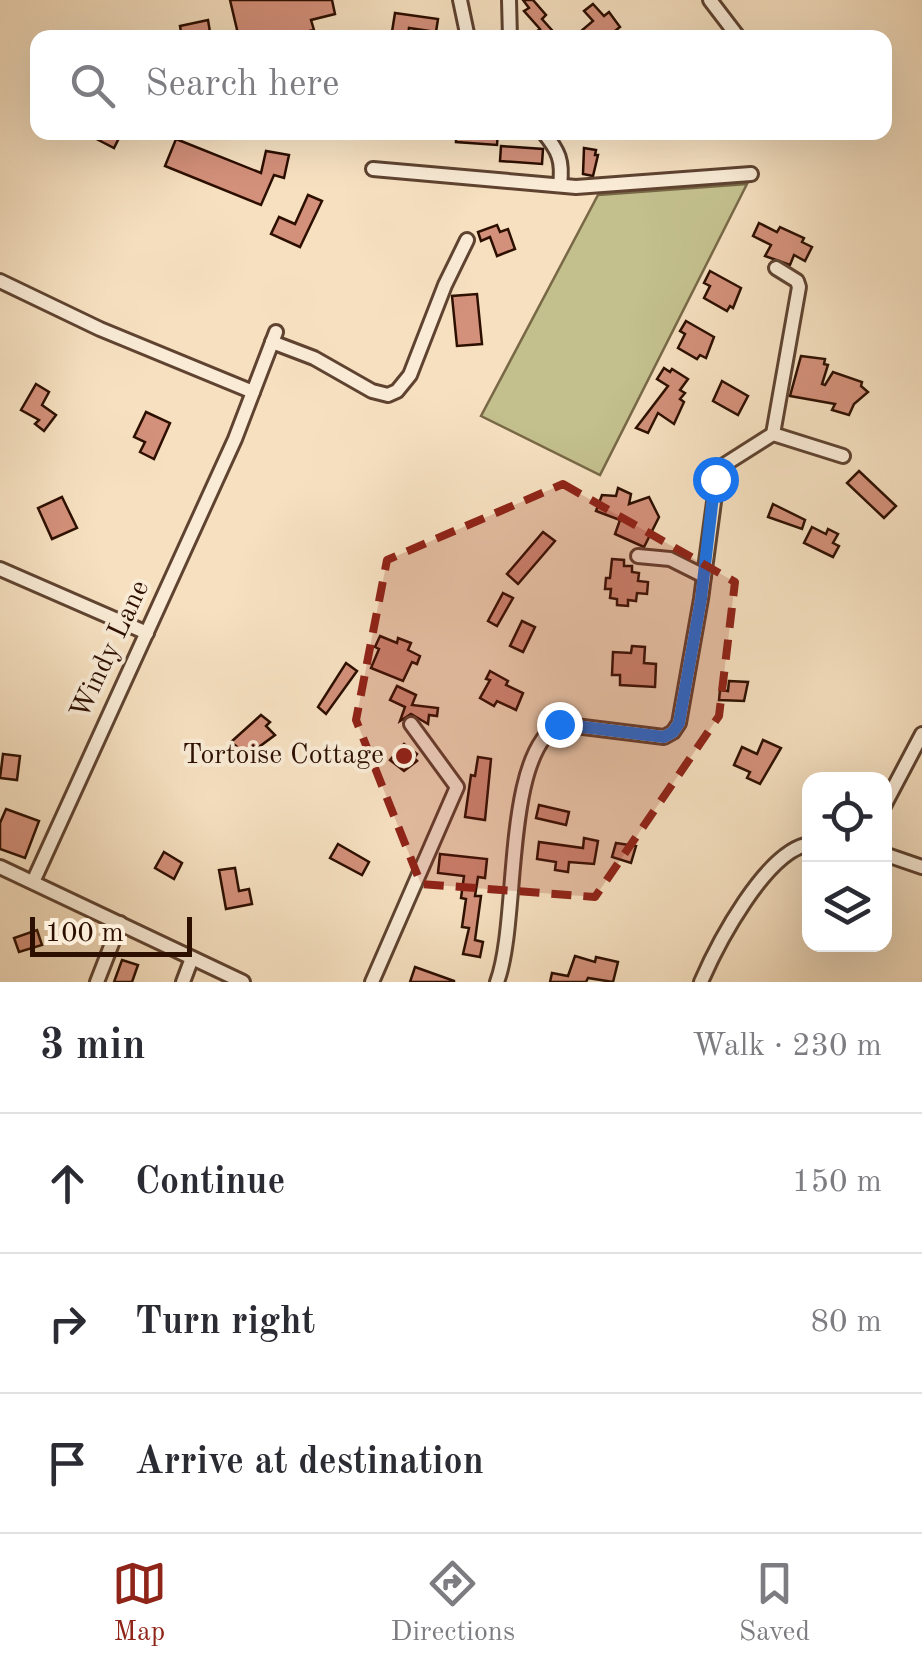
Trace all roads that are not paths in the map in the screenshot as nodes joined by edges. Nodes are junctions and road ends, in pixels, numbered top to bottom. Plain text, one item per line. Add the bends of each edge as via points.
1 (460, 0) edge
2 (508, 0) edge
3 (710, 0) edge
4 (466, 30) edge
5 (510, 30) edge
6 (733, 30) edge
7 (550, 140) edge
8 (373, 169) dead end
9 (751, 174) dead end
10 (560, 185) junction
11 (467, 240) dead end
12 (776, 268) dead end
13 (0, 281) edge
14 (253, 392) junction
15 (773, 434) junction
16 (843, 456) dead end
17 (638, 556) dead end
18 (0, 570) edge
19 (704, 576) junction
20 (147, 633) junction
21 (411, 724) dead end
22 (922, 734) edge
23 (892, 791) edge
24 (802, 845) edge
25 (892, 857) edge
26 (0, 866) edge
27 (922, 868) edge
28 (33, 882) junction
29 (120, 924) junction
30 (192, 958) junction
31 (239, 981) edge
32 (96, 982) edge
33 (182, 982) edge
34 (372, 982) edge
35 (497, 982) edge
36 (701, 982) edge

1 - 4 street
2 - 5 street
3 - 6 street
7 - 10 street via 563,164
8 - 10 street
9 - 10 street
11 - 14 street, Windy Lane via 397,391 372,391 274,337
12 - 15 street via 799,287
13 - 14 street
14 - 20 street, Windy Lane
15 - 16 street
15 - 19 street via 718,472
17 - 19 street via 670,559
18 - 20 street
19 - 35 street via 673,732 664,737 559,724 534,753
20 - 28 street, Windy Lane
21 - 34 street via 457,787
22 - 23 street
24 - 36 street via 737,908
25 - 27 street
26 - 28 street
28 - 29 street
29 - 30 street
29 - 32 street
30 - 31 street
30 - 33 street

